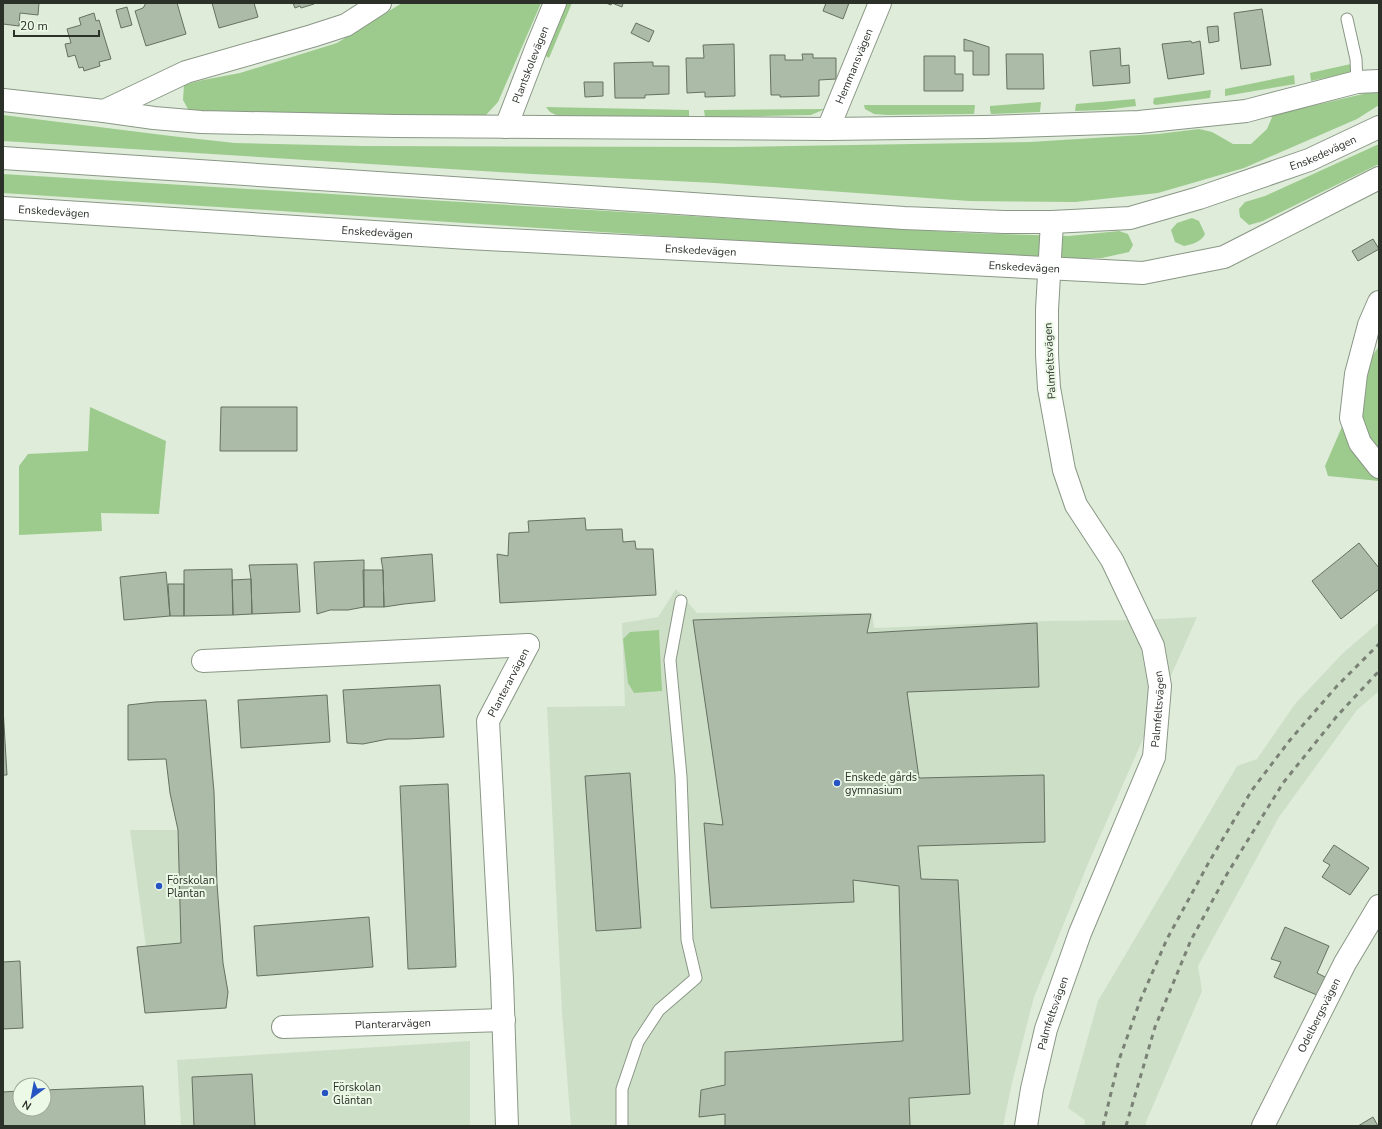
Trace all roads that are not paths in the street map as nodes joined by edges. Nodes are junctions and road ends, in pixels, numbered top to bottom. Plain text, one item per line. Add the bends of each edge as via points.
1 (380, 3) edge
2 (555, 3) edge
3 (880, 3) edge
4 (1347, 19) dead end
5 (1379, 81) edge
6 (1357, 82) junction
7 (3, 100) edge
8 (104, 111) junction
9 (506, 127) junction
10 (1379, 127) edge
11 (828, 129) junction
12 (3, 158) edge
13 (1379, 178) edge
14 (3, 208) edge
15 (1052, 222) junction
16 (1049, 268) junction
17 (1379, 302) edge
18 (1379, 467) edge
19 (681, 601) dead end
20 (203, 661) dead end
21 (1379, 906) edge
22 (504, 1020) junction
23 (283, 1027) dead end
24 (507, 1126) edge
25 (622, 1126) edge
26 (1026, 1126) edge
27 (1263, 1126) edge

1 - 8 street via 346,25 186,72
2 - 9 street, Plantskolevägen
3 - 11 street, Hemmansvägen
4 - 6 lane via 1356,59
5 - 6 street
6 - 11 street via 1246,111 1139,122
7 - 8 street
8 - 9 street via 201,122
9 - 11 street
10 - 15 street, Enskedevägen via 1310,160 1151,212 1130,218
12 - 15 street, Enskedevägen via 904,218
13 - 16 street, Enskedevägen via 1224,256 1143,273
14 - 16 street, Enskedevägen via 468,238
15 - 16 street, Palmfeltsvägen
16 - 26 street, Palmfeltsvägen via 1049,388 1064,470 1076,505 1112,560 1153,646 1160,686 1154,757 1080,933 1046,1029
17 - 18 street via 1356,374 1351,418 1360,443
19 - 25 lane via 670,660 681,776 687,940 696,978 659,1010 638,1042 622,1089
20 - 22 street, Planterarvägen via 528,645 488,721
21 - 27 street, Odelbergsvägen via 1345,963
22 - 23 street, Planterarvägen
22 - 24 street, Planterarvägen

